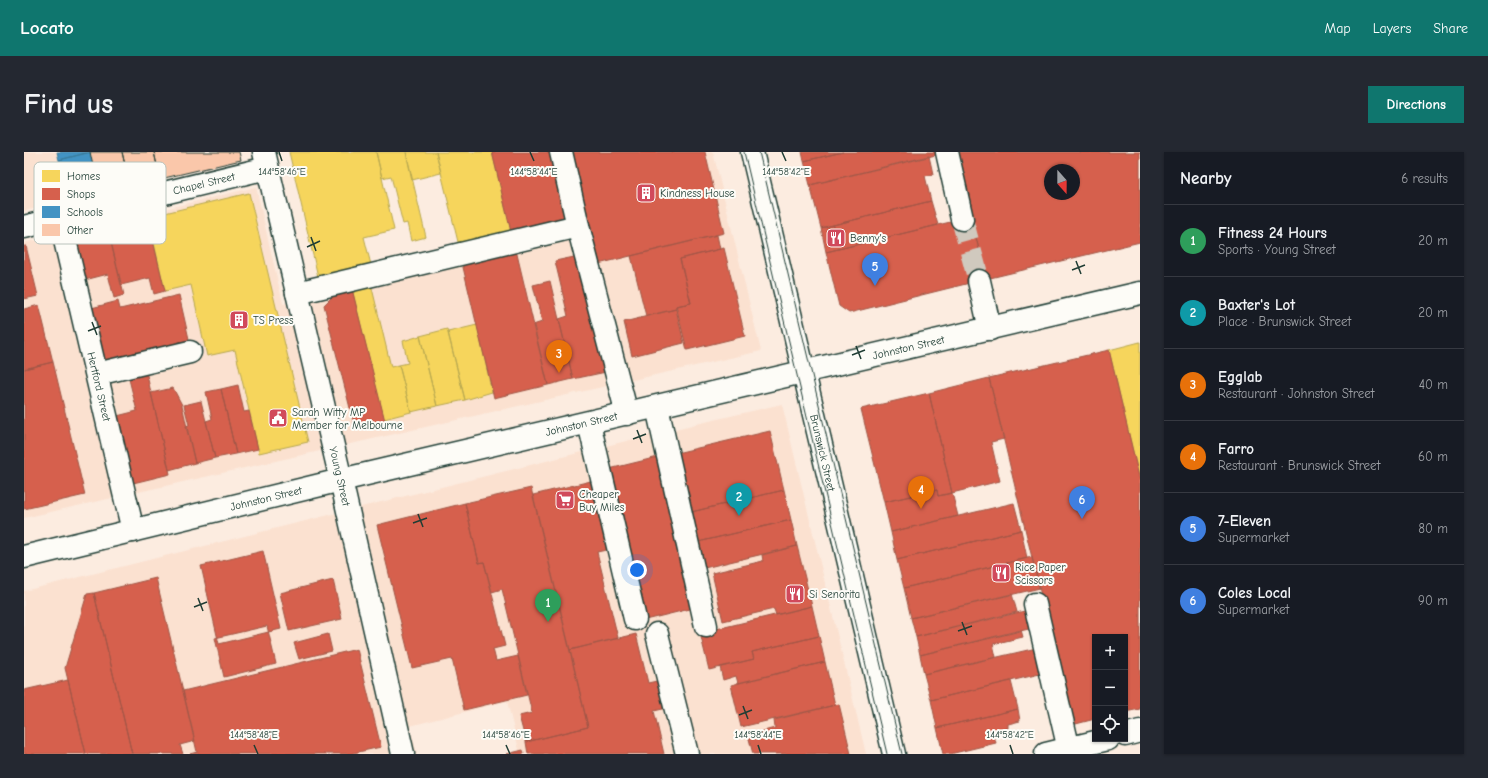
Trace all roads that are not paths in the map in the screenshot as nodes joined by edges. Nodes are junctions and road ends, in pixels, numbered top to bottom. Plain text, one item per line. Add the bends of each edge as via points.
1 (561, 152) edge
2 (752, 152) edge
3 (947, 152) edge
4 (265, 160) edge
5 (166, 188) edge
6 (962, 219) tunnel mouth
7 (34, 225) edge
8 (578, 226) junction
9 (24, 227) edge
10 (66, 244) edge
11 (979, 281) tunnel mouth
12 (297, 293) junction
13 (1140, 293) edge
14 (990, 329) junction
15 (190, 352) dead end
16 (805, 372) junction
17 (98, 374) junction
18 (657, 407) junction
19 (627, 414) junction
20 (590, 423) junction
21 (341, 480) junction
22 (133, 531) junction
23 (24, 557) edge
24 (1035, 604) dead end
25 (635, 619) dead end
26 (706, 626) dead end
27 (657, 634) dead end
28 (1140, 731) edge
29 (1128, 734) edge
30 (1098, 742) edge
31 (1069, 751) edge
32 (403, 754) edge
33 (687, 754) edge
34 (894, 754) edge
35 (1046, 754) edge

1 - 8 street
2 - 16 street, Brunswick Street
3 - 6 street
4 - 5 street, Chapel Street
4 - 12 street, Young Street
7 - 9 street, Chapel Street
8 - 12 street
8 - 19 street
10 - 17 street, Hertford Street
11 - 14 street
12 - 21 street, Young Street
13 - 14 street, Johnston Street
14 - 16 street, Johnston Street
15 - 17 street
16 - 18 street, Johnston Street
16 - 34 street, Brunswick Street
17 - 22 street, Hertford Street
18 - 19 street, Johnston Street
18 - 26 street
19 - 20 street, Johnston Street
20 - 21 street, Johnston Street
20 - 25 street
21 - 22 street, Johnston Street
21 - 32 street, Young Street
22 - 23 street, Johnston Street
24 - 31 street
27 - 33 street
28 - 29 street
30 - 31 street
31 - 35 street

